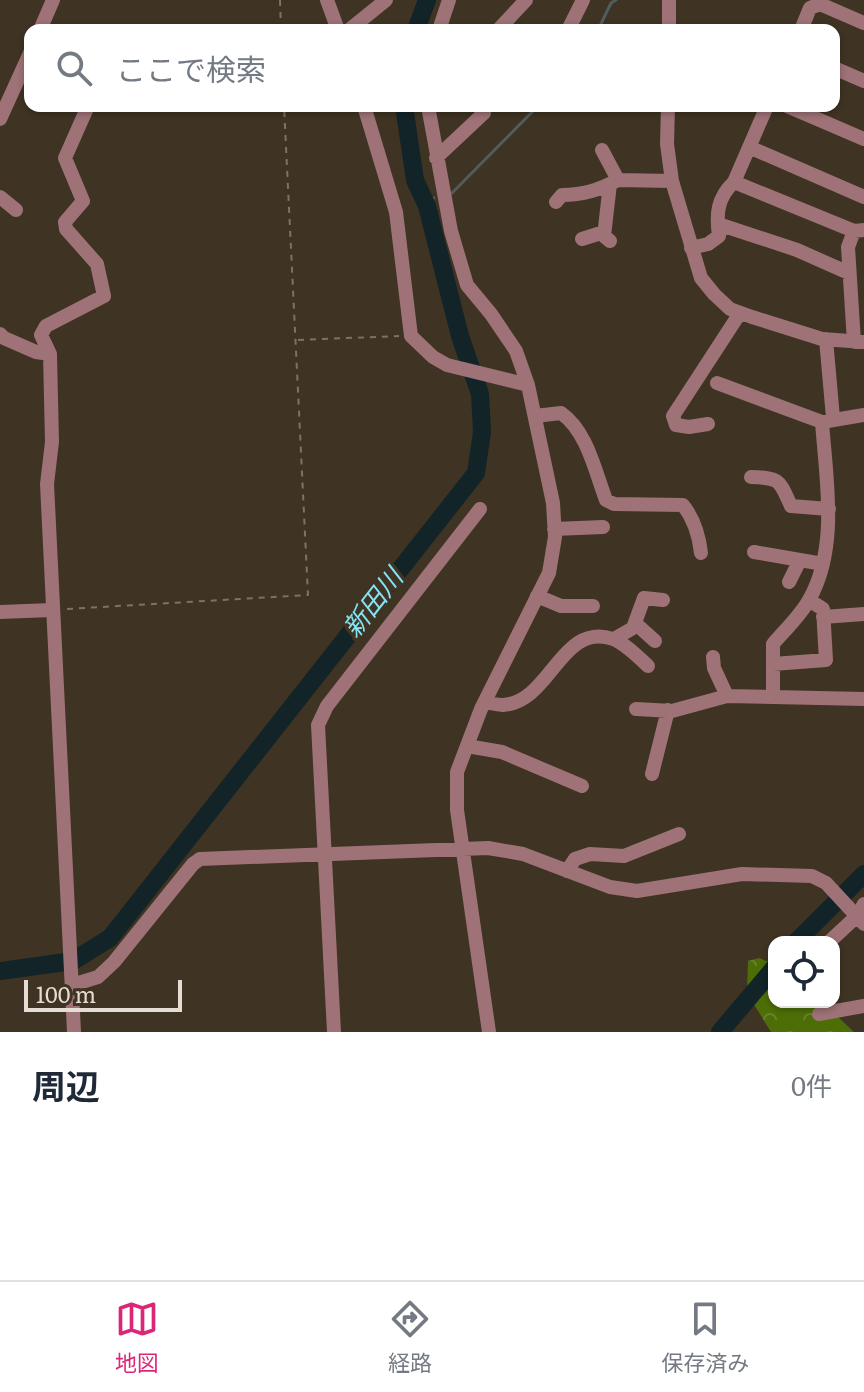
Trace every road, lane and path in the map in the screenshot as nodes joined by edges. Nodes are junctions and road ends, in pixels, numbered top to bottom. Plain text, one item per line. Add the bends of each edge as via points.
1 (53, 0) edge
2 (280, 0) edge
3 (327, 0) edge
4 (386, 0) edge
5 (449, 0) edge
6 (526, 0) edge
7 (583, 0) edge
8 (669, 0) edge
9 (864, 23) edge
10 (43, 24) edge
11 (281, 24) edge
12 (336, 24) edge
13 (356, 24) edge
14 (441, 24) edge
15 (504, 24) edge
16 (571, 24) edge
17 (669, 24) edge
18 (803, 24) edge
19 (24, 66) edge
20 (840, 71) edge
21 (864, 81) edge
22 (87, 112) edge
23 (284, 112) edge
24 (366, 112) edge
25 (429, 112) edge
26 (482, 112) edge
27 (668, 112) edge
28 (764, 112) edge
29 (801, 112) edge
30 (0, 119) edge
31 (864, 139) edge
32 (749, 147) junction
33 (602, 150) dead end
34 (436, 158) junction
35 (672, 181) junction
36 (614, 182) junction
37 (734, 182) junction
38 (0, 197) edge
39 (864, 197) edge
40 (556, 198) dead end
41 (16, 210) dead end
42 (718, 224) junction
43 (859, 230) edge
44 (582, 239) dead end
45 (691, 248) junction
46 (849, 273) junction
47 (858, 302) edge
48 (740, 313) junction
49 (0, 334) edge
50 (411, 336) junction
51 (826, 339) junction
52 (296, 340) junction
53 (859, 342) edge
54 (50, 354) junction
55 (717, 383) dead end
56 (528, 385) junction
57 (864, 415) edge
58 (535, 416) junction
59 (827, 420) junction
60 (708, 424) dead end
61 (751, 477) dead end
62 (480, 509) dead end
63 (829, 509) junction
64 (603, 527) dead end
65 (554, 529) junction
66 (754, 552) dead end
67 (701, 553) dead end
68 (800, 560) junction
69 (823, 564) junction
70 (789, 582) dead end
71 (537, 596) junction
72 (663, 600) dead end
73 (809, 600) junction
74 (593, 606) dead end
75 (52, 610) junction
76 (0, 612) edge
77 (864, 614) edge
78 (823, 617) junction
79 (635, 623) junction
80 (614, 639) junction
81 (655, 641) dead end
82 (713, 657) dead end
83 (773, 664) junction
84 (648, 666) dead end
85 (727, 696) junction
86 (773, 697) junction
87 (864, 699) edge
88 (485, 702) junction
89 (636, 709) dead end
90 (668, 710) junction
91 (467, 746) junction
92 (652, 774) dead end
93 (582, 786) dead end
94 (679, 834) dead end
95 (462, 849) junction
96 (325, 854) junction
97 (567, 871) junction
98 (859, 914) edge
99 (835, 936) edge
100 (72, 985) junction
101 (864, 1006) edge
102 (819, 1014) dead end
103 (74, 1032) edge
104 (334, 1032) edge
105 (489, 1032) edge

1 - 10 street
2 - 11 path
3 - 12 street
4 - 13 street
5 - 14 street
6 - 15 street
7 - 16 street
8 - 17 street
9 - 18 street via 820,4 810,8
19 - 30 street
20 - 21 street
22 - 54 street via 65,158 83,201 65,222 97,264 104,296 46,326 41,335
23 - 52 path
24 - 50 street via 396,212
25 - 34 street
26 - 34 street
27 - 35 street
28 - 32 street
29 - 31 street
32 - 37 street
32 - 39 street
33 - 36 street
34 - 56 street via 467,285 516,351
35 - 36 street
35 - 45 street
36 - 40 street
36 - 44 street via 607,237
37 - 42 street via 716,213
37 - 43 street
38 - 41 street
42 - 45 street via 719,236
42 - 46 street
43 - 46 street via 848,247
45 - 48 street via 701,278
46 - 47 street
47 - 53 street
48 - 51 street
48 - 60 street via 673,416 676,425
49 - 54 street
50 - 52 path
50 - 56 street via 447,365
51 - 53 street
51 - 59 street
52 - 75 path via 308,595
54 - 75 street via 52,442 47,484
55 - 59 street
56 - 58 street
57 - 59 street
58 - 65 street
58 - 67 street via 561,413 572,420 606,500 683,505 699,536
59 - 63 street
61 - 63 street via 780,482 791,506
62 - 96 street via 327,706 318,725
63 - 69 street
64 - 65 street
65 - 71 street via 549,573
66 - 68 street
68 - 69 street
68 - 70 street
69 - 73 street
71 - 74 street via 561,606
71 - 88 street
72 - 79 street via 644,598
73 - 78 street via 823,609
73 - 83 street via 773,644
75 - 76 street
75 - 100 street
77 - 78 street
78 - 83 street via 826,660
79 - 80 street
79 - 81 street
80 - 84 street
80 - 88 street via 596,635 581,640 528,694 505,705
82 - 85 street
83 - 86 street
85 - 86 street
85 - 90 street
86 - 87 street
88 - 91 street
89 - 90 street
90 - 92 street
91 - 93 street via 502,752 565,774
91 - 95 street via 457,772
94 - 97 street via 624,856 590,854 575,859
95 - 96 street
95 - 97 street via 523,854
95 - 105 street
96 - 100 street via 200,859 114,962 98,977
96 - 104 street
97 - 98 street via 637,891 742,874 812,876
98 - 99 street
100 - 103 street
101 - 102 street

